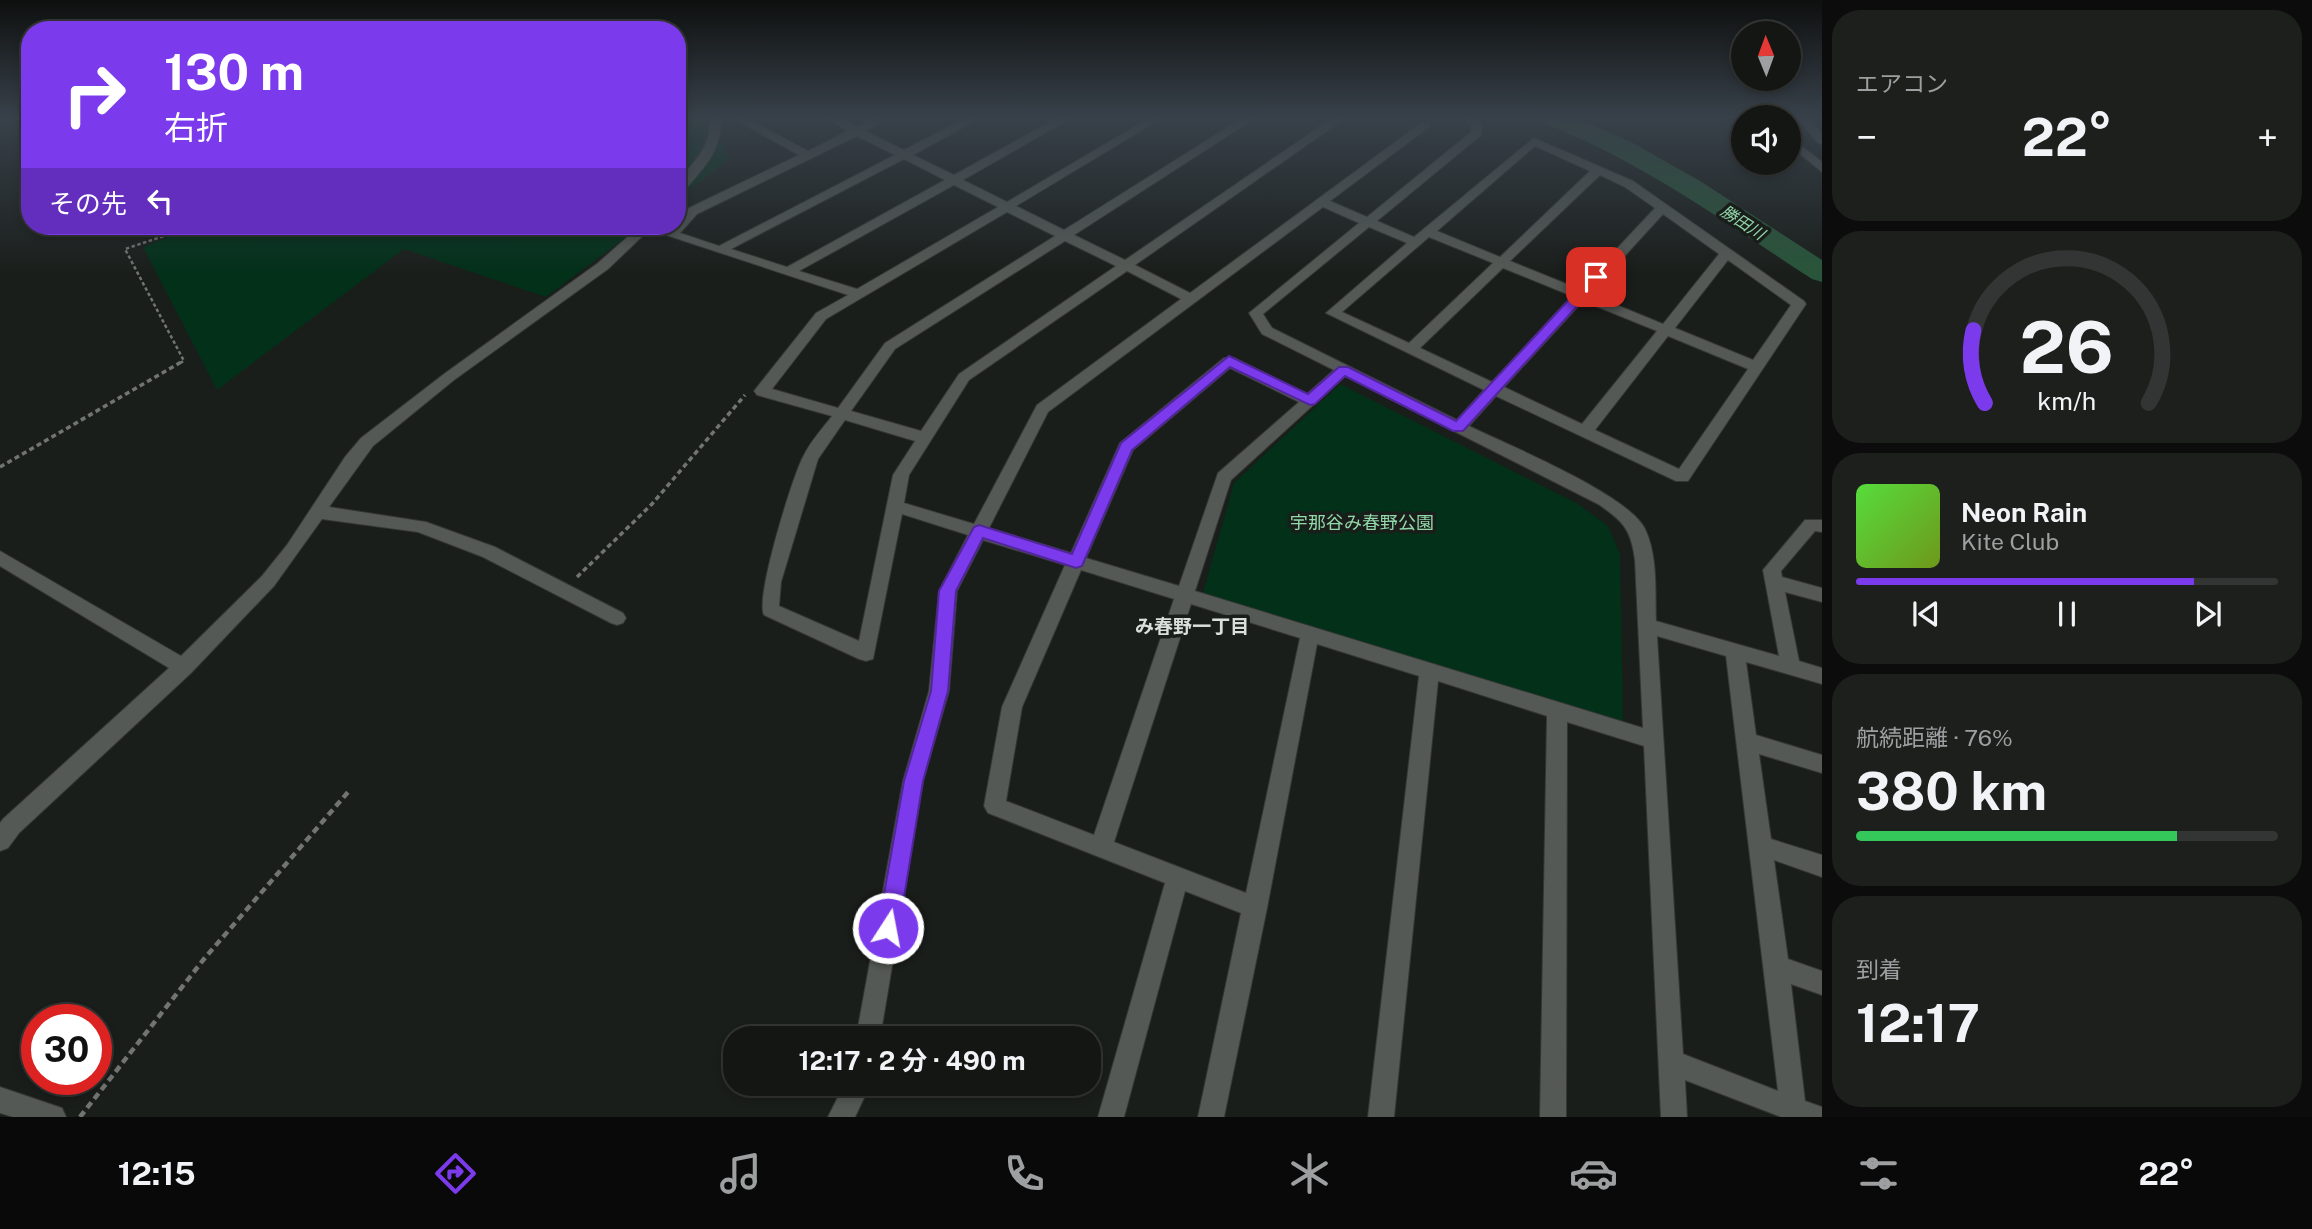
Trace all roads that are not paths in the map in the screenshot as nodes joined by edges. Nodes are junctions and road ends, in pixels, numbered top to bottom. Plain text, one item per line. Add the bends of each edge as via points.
1 (778, 169) edge
2 (877, 169) edge
3 (932, 169) edge
4 (974, 169) edge
5 (1072, 169) edge
6 (1169, 169) edge
7 (1267, 169) edge
8 (1366, 169) edge
9 (1432, 169) edge
10 (1501, 169) edge
11 (1598, 170) joint
12 (954, 180) junction
13 (1322, 202) junction
14 (1008, 207) junction
15 (1662, 207) junction
16 (686, 219) edge
17 (1367, 222) junction
18 (1428, 232) junction
19 (637, 235) edge
20 (672, 235) edge
21 (1065, 235) junction
22 (1415, 242) junction
23 (720, 250) junction
24 (1727, 253) junction
25 (1502, 262) junction
26 (1127, 266) junction
27 (789, 271) junction
28 (860, 294) junction
29 (1580, 295) junction
30 (1192, 299) junction
31 (1665, 329) junction
32 (1411, 349) junction
33 (1756, 367) junction
34 (1343, 370) junction
35 (1494, 388) junction
36 (1310, 401) junction
37 (841, 414) junction
38 (1458, 428) junction
39 (1585, 431) junction
40 (925, 438) junction
41 (895, 506) junction
42 (318, 512) junction
43 (1822, 526) edge
44 (979, 531) junction
45 (0, 558) edge
46 (1076, 562) junction
47 (1775, 582) junction
48 (1822, 595) edge
49 (1185, 596) junction
50 (617, 618) dead end
51 (1646, 625) junction
52 (1310, 634) junction
53 (1735, 651) junction
54 (184, 667) junction
55 (1791, 667) junction
56 (1429, 671) junction
57 (1822, 676) edge
58 (1558, 711) junction
59 (1654, 740) junction
60 (1747, 741) junction
61 (1822, 764) edge
62 (0, 841) edge
63 (1762, 846) junction
64 (1101, 847) junction
65 (1822, 866) edge
66 (1178, 878) junction
67 (1255, 908) junction
68 (1777, 967) junction
69 (1822, 983) edge
70 (870, 1026) edge
71 (1671, 1062) junction
72 (852, 1096) edge
73 (0, 1100) edge
74 (1800, 1114) edge
75 (53, 1117) edge
76 (841, 1117) edge
77 (1111, 1117) edge
78 (1212, 1117) edge
79 (1381, 1117) edge
80 (1553, 1117) edge
81 (1674, 1117) edge

1 - 16 street via 693,211
2 - 23 street
3 - 12 street
4 - 12 street
5 - 14 street
6 - 21 street
7 - 26 street
8 - 13 street
9 - 17 street
10 - 18 street
11 - 15 street
11 - 25 street
12 - 14 street
12 - 27 street
13 - 17 street
13 - 30 street
14 - 21 street
14 - 28 street
15 - 24 street
15 - 29 street
17 - 22 street
17 - 34 street via 1256,313 1266,331
18 - 22 street
18 - 25 street
19 - 42 street via 603,266 367,442
20 - 23 street
21 - 26 street
21 - 37 street via 890,346
22 - 32 street via 1333,313
23 - 27 street
24 - 31 street
24 - 33 street via 1799,304
25 - 29 street
25 - 32 street
26 - 30 street
26 - 40 street via 964,377
27 - 28 street
28 - 37 street via 821,316 762,391
29 - 31 street
29 - 35 street
30 - 44 street via 1042,409
31 - 33 street
31 - 39 street
32 - 35 street
33 - 39 street via 1682,477
34 - 36 street
34 - 38 street
35 - 38 street
35 - 39 street
36 - 46 street via 1229,361 1126,447
36 - 49 street via 1224,477
37 - 40 street
37 - 41 street via 810,458 772,582 770,610 866,653
38 - 51 street via 1627,515 1642,541
40 - 41 street via 901,475
41 - 44 street
42 - 50 street via 420,526 489,552
42 - 54 street via 268,581
43 - 47 street via 1811,524 1787,551 1772,570
44 - 46 street
44 - 70 street via 948,591 939,691 913,781
45 - 54 street
46 - 49 street
46 - 64 street via 1012,707 995,806
47 - 48 street
47 - 55 street
49 - 52 street
49 - 64 street
51 - 53 street
51 - 59 street
52 - 56 street
52 - 67 street
53 - 55 street
53 - 60 street
54 - 62 street
55 - 57 street
56 - 58 street
56 - 79 street
58 - 59 street
58 - 80 street
59 - 71 street
60 - 61 street
60 - 63 street
63 - 65 street
63 - 68 street
64 - 66 street
66 - 67 street
66 - 77 street
67 - 78 street
68 - 69 street
68 - 74 street
71 - 74 street
71 - 81 street
72 - 76 street
73 - 75 street

